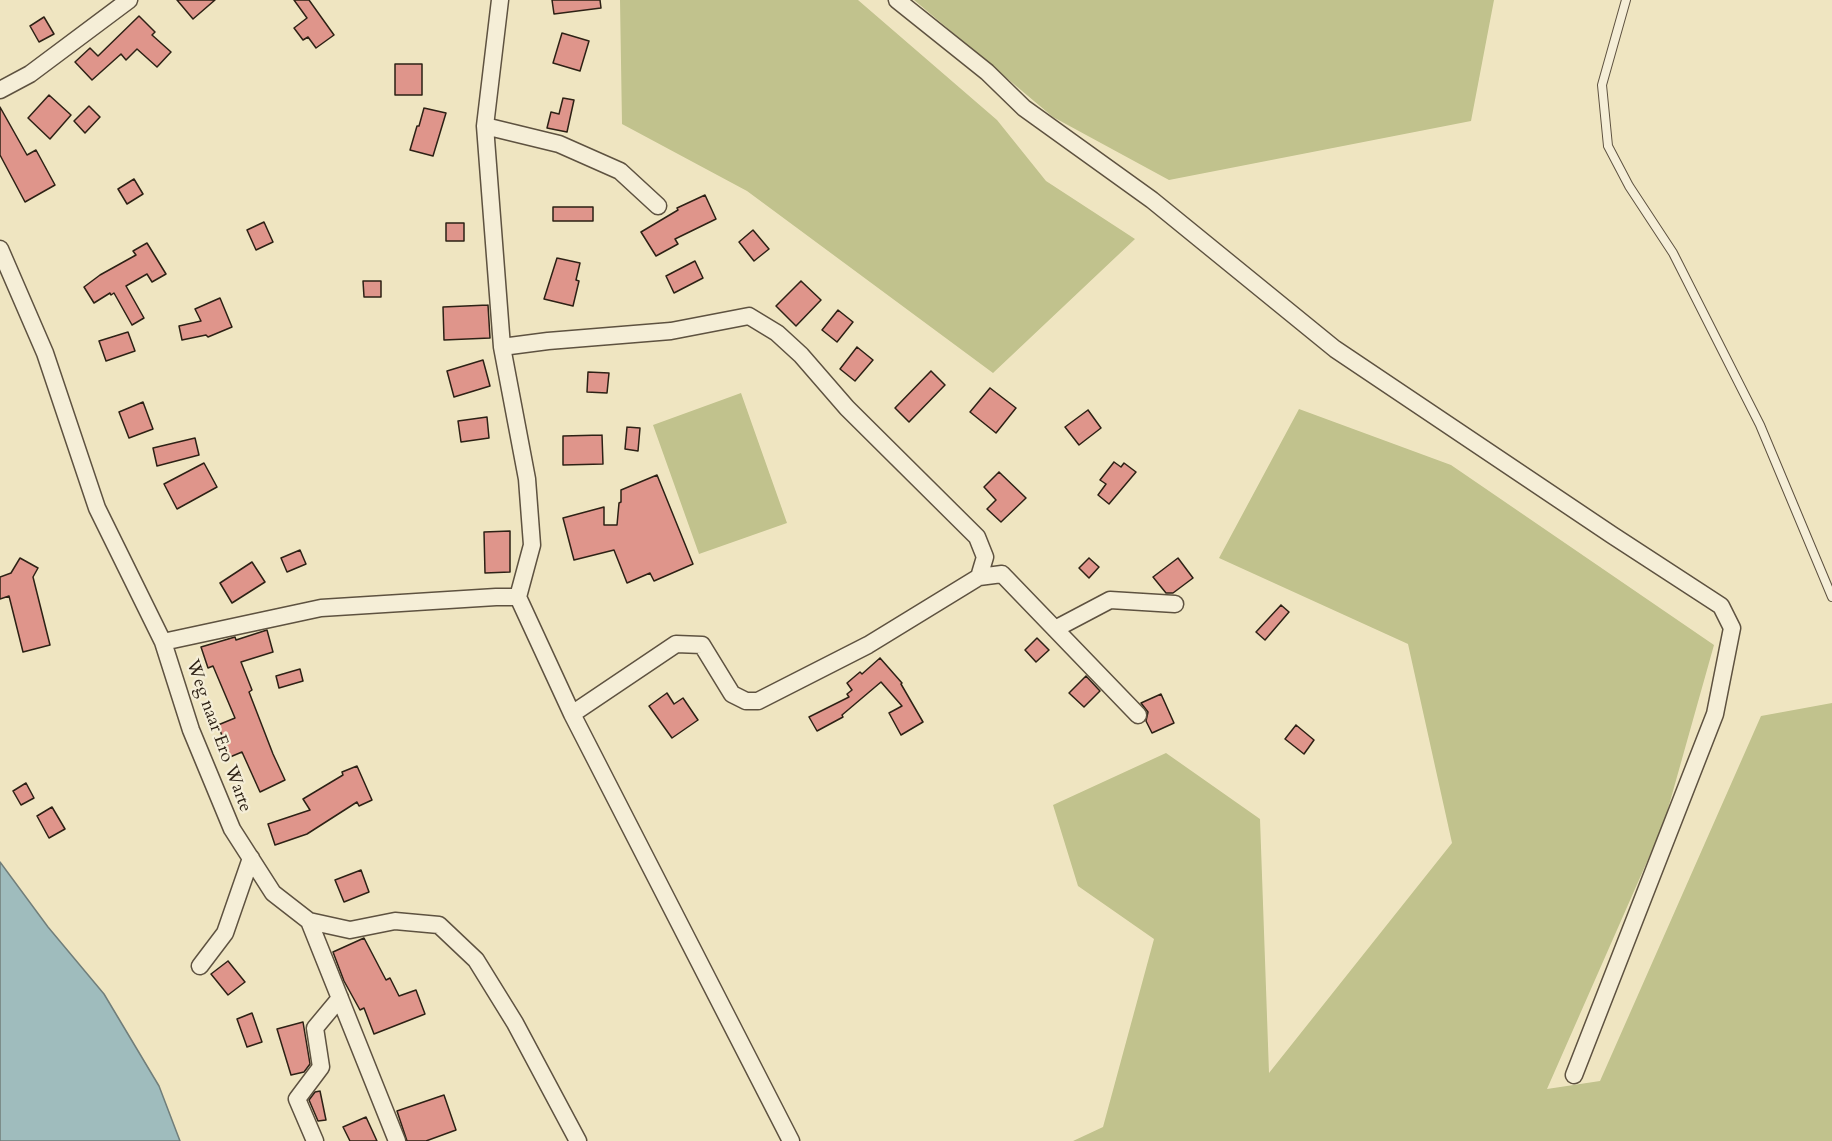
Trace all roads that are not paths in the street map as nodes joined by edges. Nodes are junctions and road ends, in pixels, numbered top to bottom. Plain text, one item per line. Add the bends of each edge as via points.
1 (129, 0) edge
2 (500, 0) edge
3 (897, 0) edge
4 (1626, 0) edge
5 (0, 90) edge
6 (485, 126) junction
7 (658, 206) dead end
8 (0, 249) edge
9 (502, 347) junction
10 (979, 577) junction
11 (519, 597) junction
12 (1832, 597) edge
13 (1175, 604) dead end
14 (1055, 629) junction
15 (163, 642) junction
16 (572, 714) junction
17 (1138, 715) dead end
18 (251, 858) junction
19 (309, 921) junction
20 (200, 966) dead end
21 (340, 998) junction
22 (1574, 1075) dead end
23 (315, 1141) edge
24 (397, 1141) edge
25 (578, 1141) edge
26 (791, 1141) edge

1 - 5 street via 30,74
2 - 6 street
3 - 22 street via 987,72 1024,108 1152,200 1335,349 1721,606 1732,628 1715,714
4 - 12 lane via 1602,85 1608,146 1673,253 1760,425
6 - 7 street via 559,144 620,171
6 - 9 street
8 - 15 street, Weg naar Ero Warte via 45,352 97,508
9 - 10 street via 671,331 749,316 777,333 801,355 847,408 977,537 985,557
9 - 11 street via 527,480 532,545
10 - 14 street via 1002,574
10 - 16 street via 868,645 758,701 746,701 732,694 702,645 676,644
11 - 15 street via 321,608
11 - 16 street
13 - 14 street via 1110,600
14 - 17 street
15 - 18 street, Weg naar Ero Warte via 191,730 232,830
16 - 26 street
18 - 19 street, Weg naar Ero Warte via 273,893
18 - 20 street via 225,933
19 - 21 street
19 - 25 street, Weg naar Ero Warte via 350,930 395,921 439,925 476,960 515,1023
21 - 23 street via 315,1028 321,1067 297,1099
21 - 24 street

